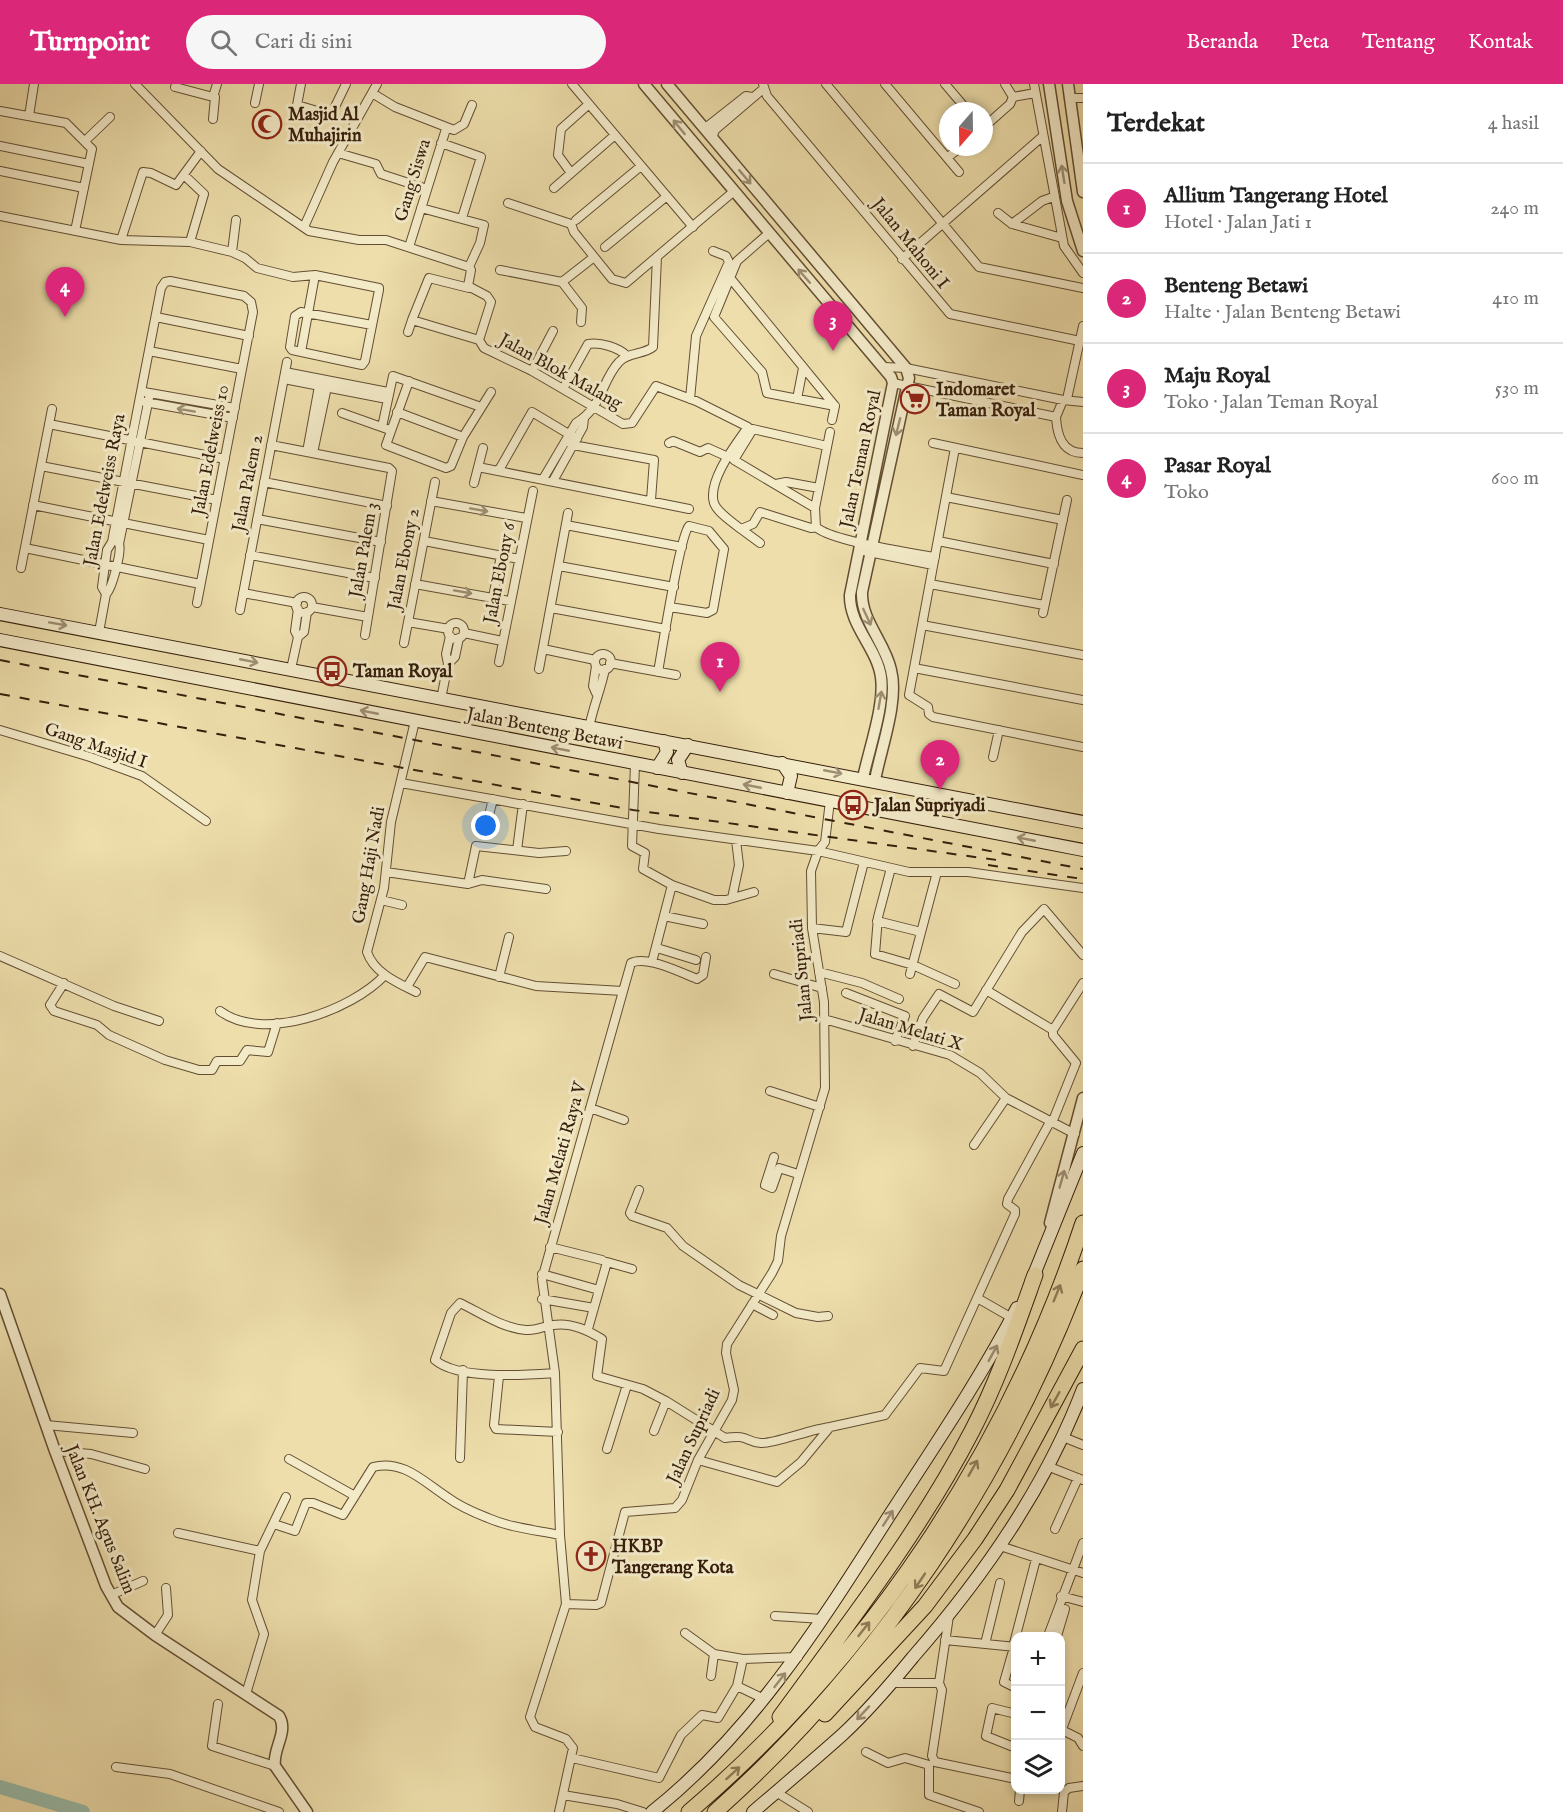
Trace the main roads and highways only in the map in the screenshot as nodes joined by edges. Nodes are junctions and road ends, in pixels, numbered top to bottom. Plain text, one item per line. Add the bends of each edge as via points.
1 (0, 614) edge
2 (0, 640) edge
3 (664, 741) junction
4 (688, 745) junction
5 (783, 763) junction
6 (657, 768) junction
7 (809, 768) junction
8 (682, 772) junction
9 (787, 793) junction
10 (801, 796) junction
11 (1083, 822) edge
12 (1083, 850) edge
13 (1083, 1153) edge
14 (1083, 1223) edge
15 (1083, 1269) edge
16 (1035, 1275) junction
17 (1083, 1348) edge
18 (1083, 1389) edge
19 (751, 1756) junction
20 (763, 1769) junction
21 (651, 1812) edge
22 (689, 1812) edge
23 (715, 1812) edge
24 (753, 1812) edge

1 -> 3 main road, Jalan Benteng Betawi
6 -> 2 main road, Jalan Benteng Betawi
3 - 4 main road, Jalan Benteng Betawi
3 - 6 main road via 667,752
4 - 5 main road, Jalan Benteng Betawi
4 - 8 main road via 678,760
5 - 7 main road, Jalan Benteng Betawi
5 - 9 main road via 791,776
6 - 8 main road, Jalan Benteng Betawi
7 - 10 main road via 798,779
7 -> 11 main road, Jalan Benteng Betawi
9 -> 8 main road, Jalan Benteng Betawi
9 - 10 main road, Jalan Benteng Betawi
12 -> 10 main road, Jalan Benteng Betawi
13 - 16 main road
19 -> 14 highway via 820,1684 895,1590 939,1526 1013,1395
15 -> 20 highway via 1022,1411 952,1533 910,1596
16 - 19 highway via 1003,1366 954,1463 871,1592
21 -> 16 main road via 702,1766 798,1657 979,1376
17 -> 20 highway via 1007,1490 939,1588 828,1711
18 -> 24 main road via 1063,1437 1000,1546 949,1616 843,1734
22 -> 19 highway
20 - 23 highway

